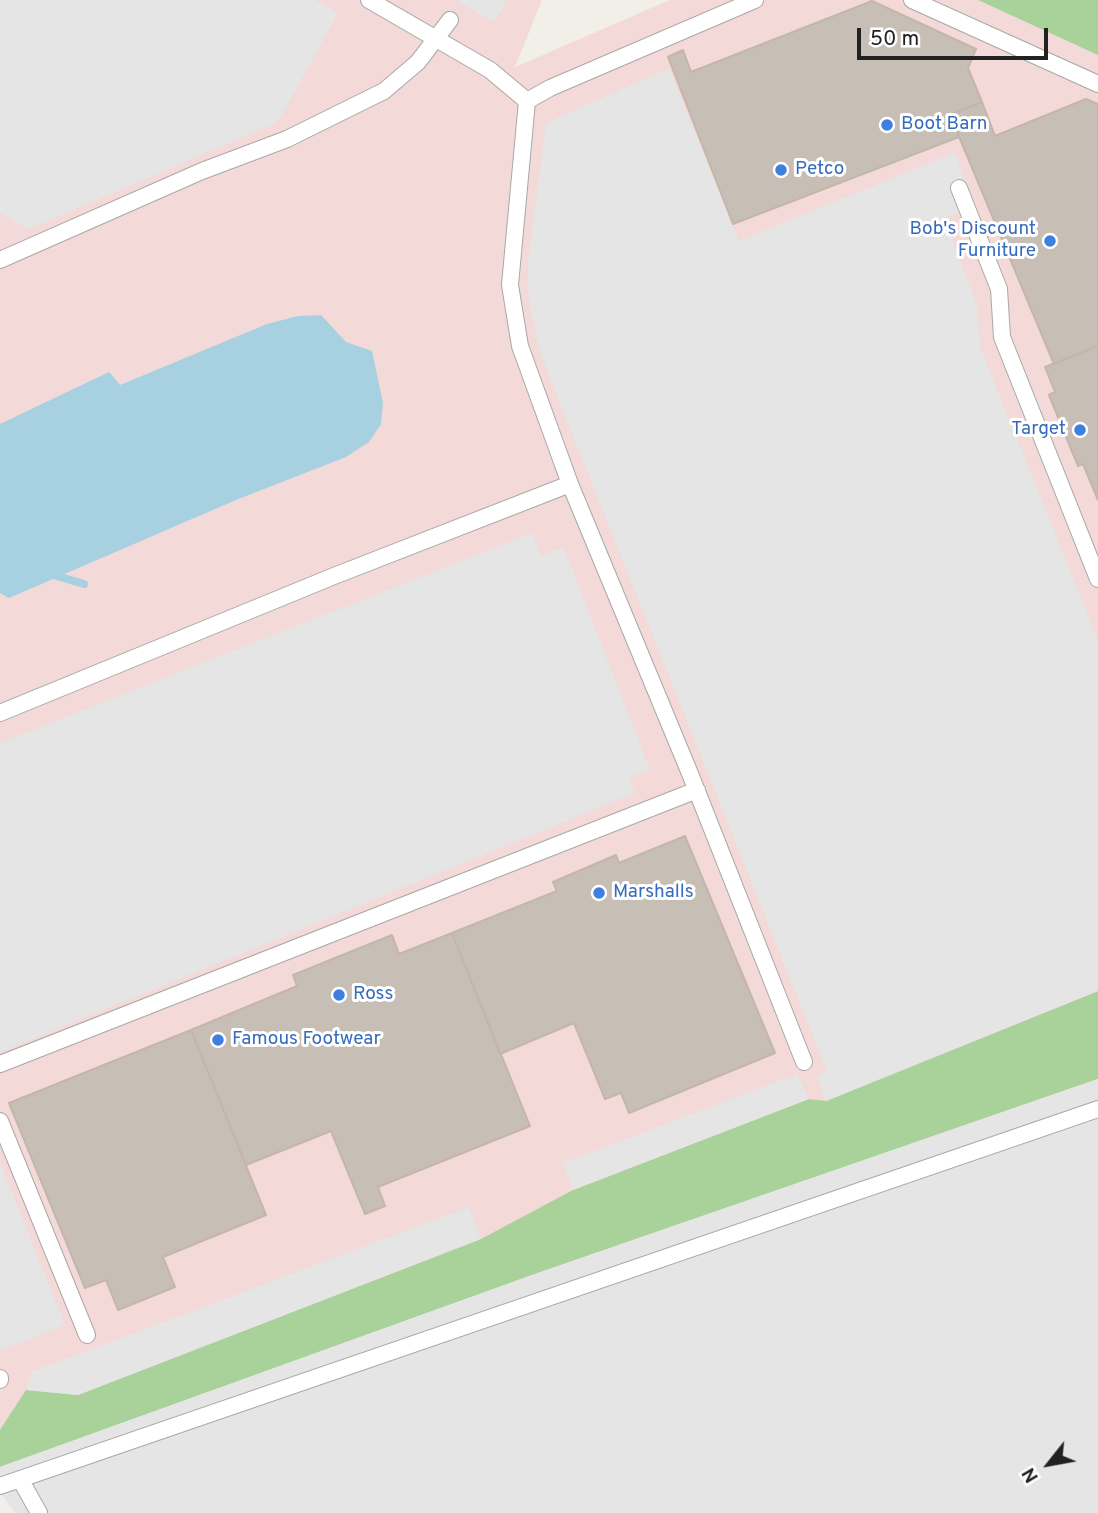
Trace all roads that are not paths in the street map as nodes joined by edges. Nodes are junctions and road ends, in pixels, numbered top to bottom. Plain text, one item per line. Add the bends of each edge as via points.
1 (755, 0) edge
2 (912, 0) edge
3 (376, 2) edge
4 (450, 20) dead end
5 (435, 39) junction
6 (1098, 84) edge
7 (527, 101) junction
8 (959, 188) dead end
9 (0, 260) edge
10 (569, 484) junction
11 (1098, 579) edge
12 (0, 713) edge
13 (697, 790) junction
14 (804, 1062) dead end
15 (0, 1064) edge
16 (1098, 1109) edge
17 (0, 1121) edge
18 (88, 1335) dead end
19 (20, 1479) junction
20 (0, 1486) edge
21 (39, 1513) edge

1 - 7 lane
2 - 6 lane
3 - 5 lane
4 - 5 lane
5 - 7 lane via 490,70
5 - 9 lane via 384,91 287,139 190,176
7 - 10 lane via 510,285 520,346
8 - 11 lane via 999,289 1002,337
10 - 12 lane
10 - 13 lane
13 - 14 lane
13 - 15 lane
16 - 19 lane
17 - 18 lane
19 - 20 lane
19 - 21 lane

